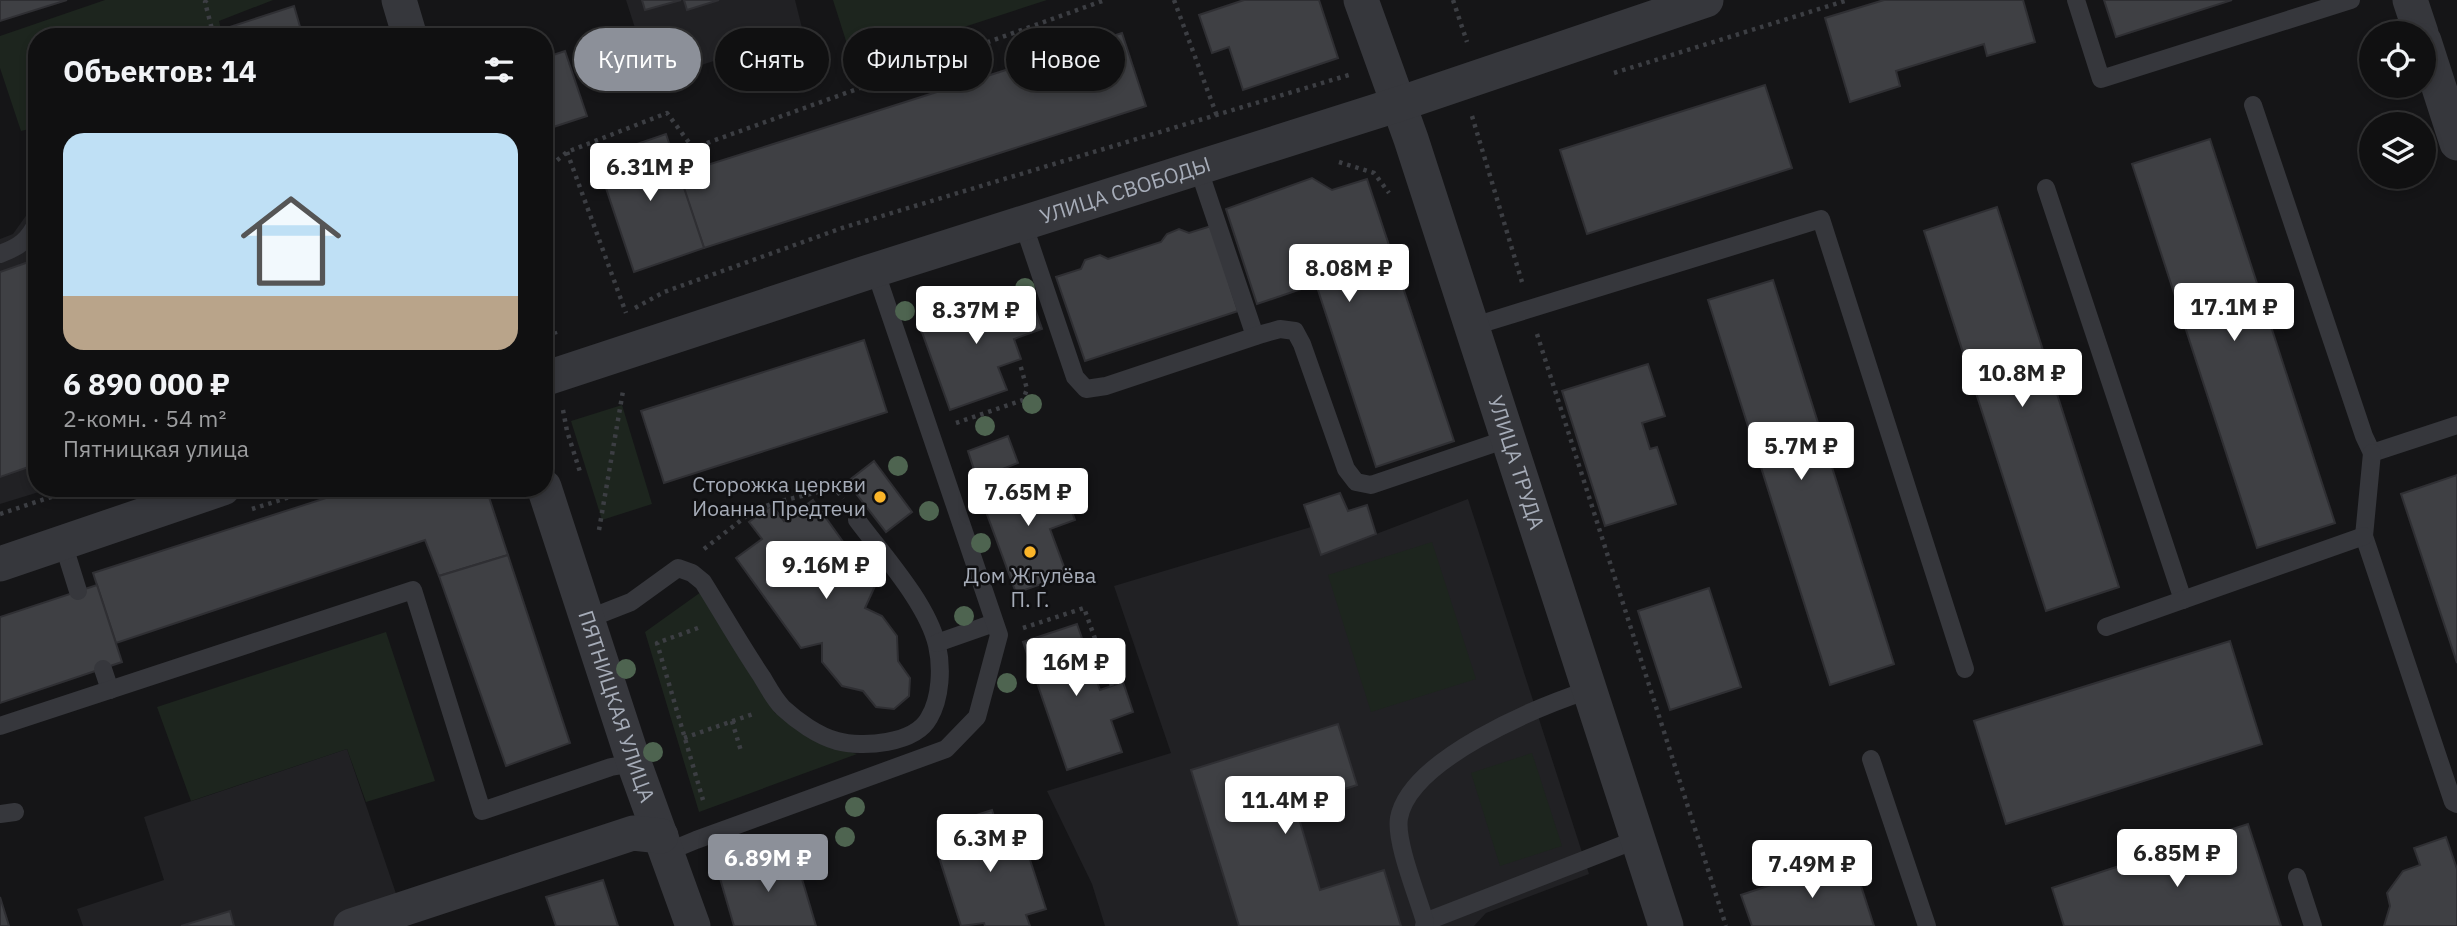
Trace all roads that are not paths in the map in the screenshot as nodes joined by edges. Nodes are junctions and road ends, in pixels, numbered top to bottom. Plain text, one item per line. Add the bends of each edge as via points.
1 (399, 0) edge
2 (1360, 0) edge
3 (1706, 0) edge
4 (2076, 0) edge
5 (2351, 0) edge
6 (2410, 0) edge
7 (2417, 21) edge
8 (407, 28) edge
9 (2436, 61) edge
10 (2447, 79) edge
11 (1399, 104) junction
12 (2253, 105) dead end
13 (2457, 143) edge
14 (1198, 167) junction
15 (2046, 188) dead end
16 (1023, 223) junction
17 (28, 238) edge
18 (0, 254) edge
19 (875, 270) junction
20 (1471, 327) junction
21 (1255, 336) junction
22 (553, 376) edge
23 (2457, 425) edge
24 (1507, 439) junction
25 (2372, 453) junction
26 (197, 497) edge
27 (547, 497) edge
28 (857, 520) dead end
29 (2364, 536) junction
30 (63, 543) junction
31 (0, 564) edge
32 (78, 591) dead end
33 (2183, 600) junction
34 (585, 620) junction
35 (2106, 627) dead end
36 (997, 629) junction
37 (937, 643) junction
38 (103, 669) dead end
39 (1965, 669) dead end
40 (110, 690) junction
41 (1589, 690) junction
42 (0, 726) edge
43 (1871, 759) dead end
44 (634, 763) junction
45 (2457, 804) edge
46 (1638, 839) junction
47 (664, 844) junction
48 (2297, 877) dead end
49 (1425, 924) edge
50 (351, 926) edge
51 (693, 926) edge
52 (1666, 926) edge
53 (1927, 926) edge
54 (2313, 926) edge

1 - 8 street
2 - 11 street, УЛИЦА ТРУДА
3 - 11 street, УЛИЦА СВОБОДЫ
4 - 5 lane via 2101,79
6 - 7 street
9 - 10 street
10 - 13 street
11 - 14 street, УЛИЦА СВОБОДЫ
11 - 20 street, УЛИЦА ТРУДА
12 - 25 lane
14 - 16 street, УЛИЦА СВОБОДЫ
14 - 21 lane
15 - 33 lane
16 - 19 street, УЛИЦА СВОБОДЫ
16 - 21 lane via 1074,377 1086,389
17 - 18 lane
19 - 22 street, УЛИЦА СВОБОДЫ
19 - 36 lane
20 - 24 street, УЛИЦА ТРУДА
20 - 39 lane via 1821,219
21 - 24 lane via 1280,329 1294,331 1346,469 1356,482 1371,485
23 - 25 lane
24 - 41 street, УЛИЦА ТРУДА
25 - 29 lane
26 - 30 street
27 - 34 street, ПЯТНИЦКАЯ УЛИЦА
28 - 37 lane via 924,612
29 - 33 lane
29 - 45 lane
30 - 31 street
30 - 32 lane
33 - 35 lane
34 - 37 lane via 632,602 678,568 692,573 703,582 780,704 834,741 865,746 893,741 929,720 937,697
34 - 44 street, ПЯТНИЦКАЯ УЛИЦА
36 - 37 lane
36 - 47 lane via 977,717 946,749 696,840
38 - 40 lane
40 - 42 lane
40 - 44 lane via 413,590 482,811
41 - 46 street, УЛИЦА ТРУДА
41 - 49 lane via 1536,709 1479,739 1425,774 1405,801 1399,820 1400,841
43 - 53 lane
44 - 47 street, ПЯТНИЦКАЯ УЛИЦА
46 - 49 lane
46 - 52 street, УЛИЦА ТРУДА
47 - 50 street via 633,833
47 - 51 street, ПЯТНИЦКАЯ УЛИЦА
48 - 54 lane

